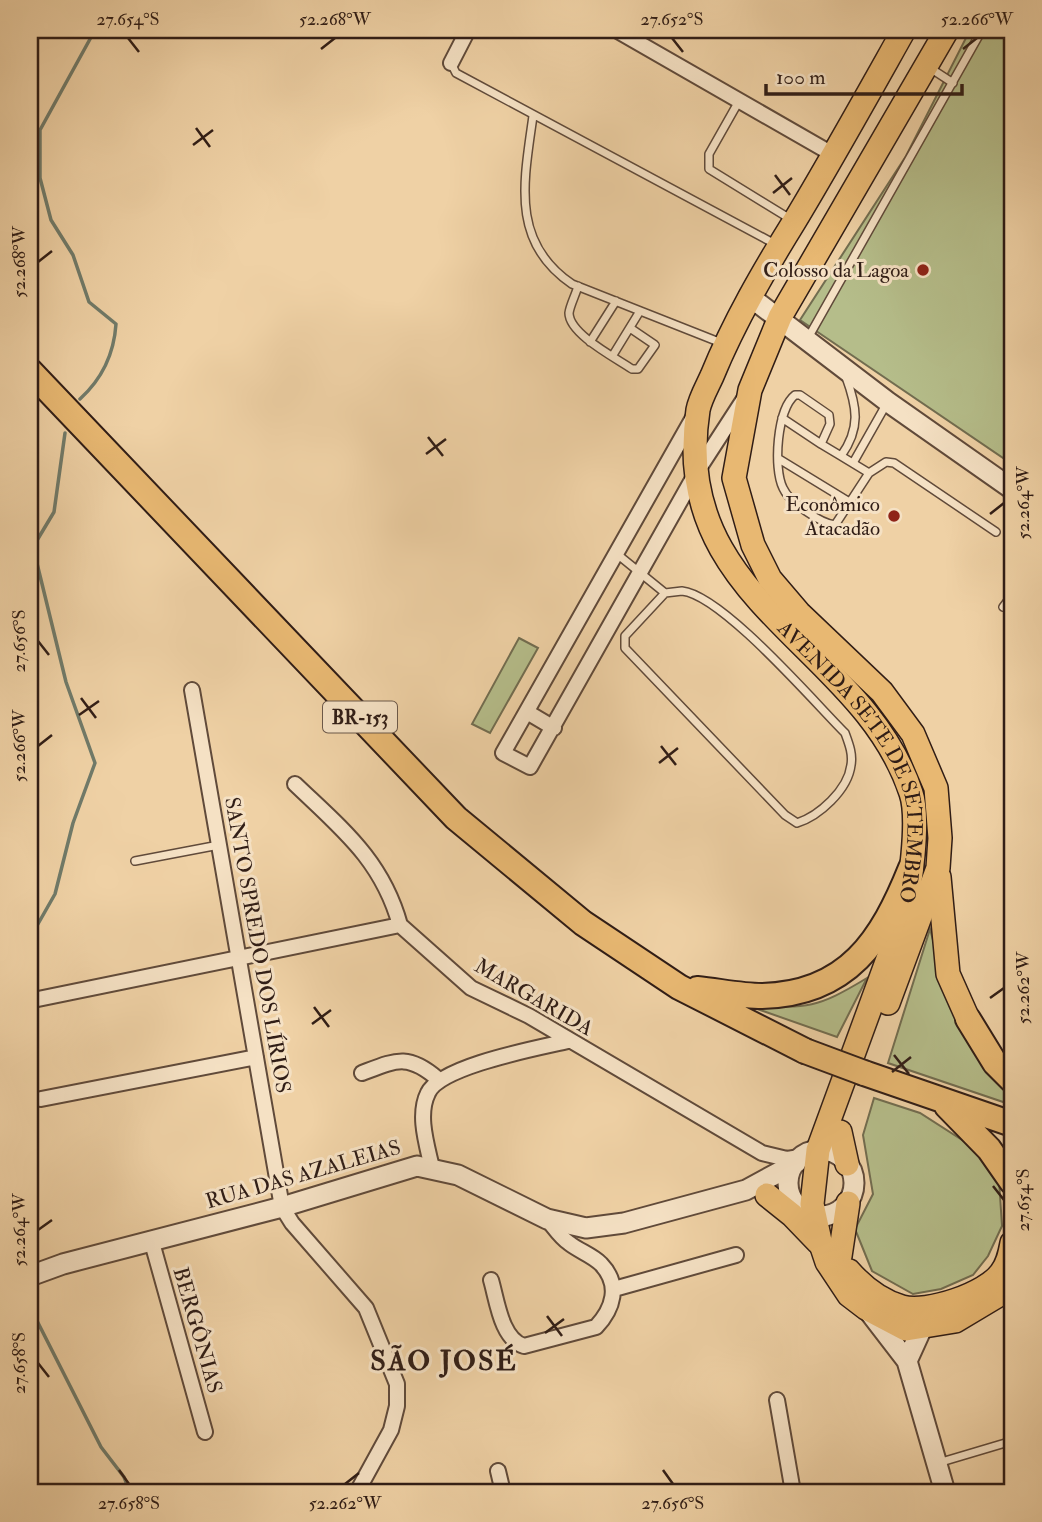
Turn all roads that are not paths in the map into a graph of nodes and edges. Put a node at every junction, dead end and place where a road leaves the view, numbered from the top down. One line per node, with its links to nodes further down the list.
1 (468, 30): 6 (street)
2 (616, 30): 9 (street)
3 (904, 30): 11 (main road, AVENIDA SETE DE SETEMBRO)
4 (947, 30): 7 (main road, AVENIDA SETE DE SETEMBRO)
5 (982, 30): 8 (lane)
6 (451, 63): 10 (lane)
7 (926, 66): 8 (lane); 12 (main road, AVENIDA SETE DE SETEMBRO)
8 (953, 83): 21 (lane)
9 (739, 101): 11 (street); 13 (lane)
10 (533, 116): 14 (lane); 15 (lane)
11 (834, 155): 12 (main road); 13 (main road, AVENIDA SETE DE SETEMBRO)
12 (864, 173): 19 (main road, AVENIDA SETE DE SETEMBRO)
13 (794, 221): 14 (main road, AVENIDA SETE DE SETEMBRO)
14 (779, 246): 16 (main road, AVENIDA SETE DE SETEMBRO)
15 (578, 286): 17 (lane); 22 (lane)
16 (749, 296): 19 (street); 23 (main road, AVENIDA SETE DE SETEMBRO)
17 (616, 301): 18 (lane); 22 (lane)
18 (640, 311): 20 (lane); 23 (lane)
19 (780, 317): 21 (street); 27 (main road, AVENIDA SETE DE SETEMBRO)
20 (630, 328): 24 (lane); 24 (lane)
21 (808, 338): 25 (street)
22 (590, 342): 24 (lane)
23 (725, 345): 29 (main road, AVENIDA SETE DE SETEMBRO)
24 (612, 355)
25 (842, 367): 28 (street); 32 (lane)
26 (30, 371): 55 (highway, BR-153)
27 (750, 390): 35 (street, AVENIDA SETE DE SETEMBRO); 52 (main road, AVENIDA SETE DE SETEMBRO)
28 (888, 402): 34 (lane); 37 (street)
29 (698, 409): 35 (main road, AVENIDA SETE DE SETEMBRO); 40 (street, AVENIDA SETE DE SETEMBRO)
30 (782, 418): 31 (lane); 31 (lane); 33 (lane)
31 (821, 443): 32 (lane)
32 (841, 456): 34 (lane)
33 (779, 459): 38 (lane); 38 (lane)
34 (853, 463): 36 (lane)
35 (696, 473): 41 (street, AVENIDA SETE DE SETEMBRO); 51 (main road, AVENIDA SETE DE SETEMBRO)
36 (869, 473): 38 (lane); 39 (lane)
37 (1012, 489)
38 (851, 503)
39 (996, 532)
40 (617, 554): 41 (lane); 46 (street, AVENIDA SETE DE SETEMBRO)
41 (641, 571): 42 (lane); 47 (street, AVENIDA SETE DE SETEMBRO)
42 (665, 593): 42 (lane)
43 (1012, 594): 44 (lane)
44 (1003, 607)
45 (192, 690): 49 (street, SANTO SPREDO DOS LÍRIOS)
46 (527, 712): 47 (street); 47 (street, AVENIDA SETE DE SETEMBRO)
47 (554, 728)
48 (295, 784): 53 (street)
49 (219, 845): 50 (lane); 54 (street, SANTO SPREDO DOS LÍRIOS)
50 (135, 861)
51 (911, 868): 55 (highway); 66 (main road, AVENIDA SETE DE SETEMBRO)
52 (939, 868): 57 (main road, AVENIDA SETE DE SETEMBRO); 66 (main road, AVENIDA SETE DE SETEMBRO)
53 (400, 925): 54 (street); 58 (street, MARGARIDA)
54 (239, 959): 56 (street); 59 (street, SANTO SPREDO DOS LÍRIOS)
55 (679, 987): 64 (highway, BR-153, bridge)
56 (38, 999)
57 (968, 1019): 62 (highway)
58 (568, 1041): 61 (street); 66 (street, MARGARIDA)
59 (256, 1057): 63 (street); 72 (street, SANTO SPREDO DOS LÍRIOS)
60 (362, 1073): 61 (street)
61 (438, 1079): 67 (street)
62 (1012, 1080)
63 (41, 1099)
64 (944, 1103): 65 (highway, BR-153); 68 (highway)
65 (1012, 1124)
66 (824, 1147): 69 (street, RUA DAS AZALEIAS); 70 (street); 71 (street); 73 (main road, AVENIDA SETE DE SETEMBRO)
67 (432, 1168): 72 (street, RUA DAS AZALEIAS); 74 (street, RUA DAS AZALEIAS)
68 (1012, 1182)
69 (757, 1192): 70 (street, RUA DAS AZALEIAS); 74 (street, RUA DAS AZALEIAS); 77 (main road)
70 (793, 1201): 73 (street)
71 (848, 1203): 73 (street); 77 (main road)
72 (282, 1206): 75 (street, RUA DAS AZALEIAS); 91 (street)
73 (820, 1216): 77 (main road, AVENIDA SETE DE SETEMBRO)
74 (548, 1219): 82 (street)
75 (151, 1239): 79 (street, RUA DAS AZALEIAS); 87 (street, BERGÔNIAS)
76 (1012, 1242): 77 (main road, AVENIDA SETE DE SETEMBRO)
77 (831, 1251): 83 (main road, AVENIDA SETE DE SETEMBRO)
78 (736, 1255): 82 (street)
79 (30, 1276)
80 (491, 1280): 82 (street)
81 (1012, 1287): 84 (main road, AVENIDA SETE DE SETEMBRO)
82 (614, 1289)
83 (866, 1308): 84 (main road, AVENIDA SETE DE SETEMBRO); 85 (street)
84 (922, 1328): 85 (street)
85 (907, 1362): 89 (street)
86 (777, 1400): 93 (street)
87 (205, 1432)
88 (1012, 1441): 89 (lane)
89 (937, 1463): 94 (street)
90 (499, 1471): 92 (street)
91 (357, 1492)
92 (503, 1492)
93 (793, 1492)
94 (945, 1492)

